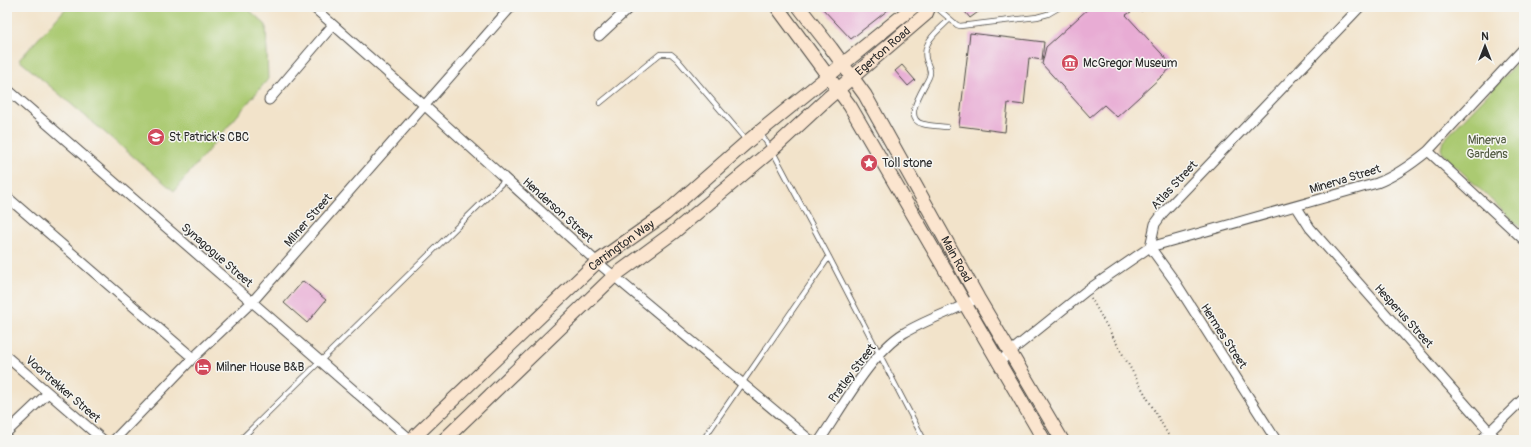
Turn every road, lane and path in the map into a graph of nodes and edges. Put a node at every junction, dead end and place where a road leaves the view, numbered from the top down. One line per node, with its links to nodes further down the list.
1 (313, 7): 12 (street, Henderson Street)
2 (511, 7): 22 (street, Milner Street)
3 (630, 7): 13 (street)
4 (777, 7): 16 (street, Main Road)
5 (798, 7): 15 (street, Main Road)
6 (913, 7): 15 (street, Egerton Road)
7 (930, 7): 17 (street, Egerton Road)
8 (936, 7): 11 (lane)
9 (1060, 7): 11 (lane)
10 (1360, 7): 32 (street, Atlas Street)
11 (950, 20): 23 (lane)
12 (333, 25): 20 (street); 22 (street, Henderson Street)
13 (599, 36)
14 (1524, 48): 27 (street, Minerva Street)
15 (843, 65): 16 (street, Carrington Way); 17 (street, Main Road)
16 (829, 76): 19 (street, Main Road); 24 (street, Carrington Way)
17 (853, 78): 19 (street, Carrington Way); 37 (street, Main Road)
18 (7, 89): 38 (street, Synagogue Street)
19 (839, 90): 26 (street, Carrington Way); 39 (street, Main Road)
20 (269, 100)
21 (600, 103): 25 (lane)
22 (425, 106): 28 (street, Henderson Street); 38 (street, Milner Street)
23 (947, 127)
24 (759, 133): 25 (street, Carrington Way); 26 (lane)
25 (747, 142): 34 (street, Carrington Way)
26 (772, 150): 33 (lane); 35 (street, Carrington Way)
27 (1428, 151): 30 (street, Minerva Street); 31 (street)
28 (506, 179): 34 (street, Henderson Street); 44 (lane)
29 (7, 197): 43 (street)
30 (1296, 206): 32 (street, Minerva Street); 49 (street, Hesperus Street)
31 (1524, 240)
32 (1150, 247): 36 (street); 63 (street, Hermes Street)
33 (829, 257): 41 (lane); 46 (lane)
34 (597, 262): 35 (street, Henderson Street); 54 (street, Carrington Way)
35 (614, 276): 46 (street, Henderson Street); 55 (street, Carrington Way)
36 (1086, 291): 40 (street); 62 (path)
37 (978, 298): 39 (street, Pratley Street); 40 (street, Main Road)
38 (253, 301): 43 (street, Milner Street); 44 (street, Synagogue Street)
39 (966, 304): 41 (street, Pratley Street); 45 (street, Main Road)
40 (1010, 352): 45 (street); 61 (street, Main Road)
41 (880, 353): 58 (street, Pratley Street); 59 (lane)
42 (7, 357): 47 (street, Voortrekker Street)
43 (193, 358): 52 (street, Milner Street)
44 (320, 361): 53 (lane); 54 (street, Synagogue Street)
45 (998, 364): 60 (street, Main Road)
46 (742, 384): 56 (lane); 57 (street, Henderson Street)
47 (48, 393): 50 (street); 51 (street, Voortrekker Street)
48 (1524, 398): 49 (street)
49 (1490, 431): 64 (street); 65 (street, Hesperus Street)
50 (7, 432)
51 (103, 440)
52 (114, 440)
53 (240, 440)
54 (411, 440)
55 (444, 440)
56 (703, 440)
57 (810, 440)
58 (820, 440)
59 (924, 440)
60 (1044, 440)
61 (1062, 440)
62 (1171, 440)
63 (1276, 440)
64 (1481, 440)
65 (1497, 440)

